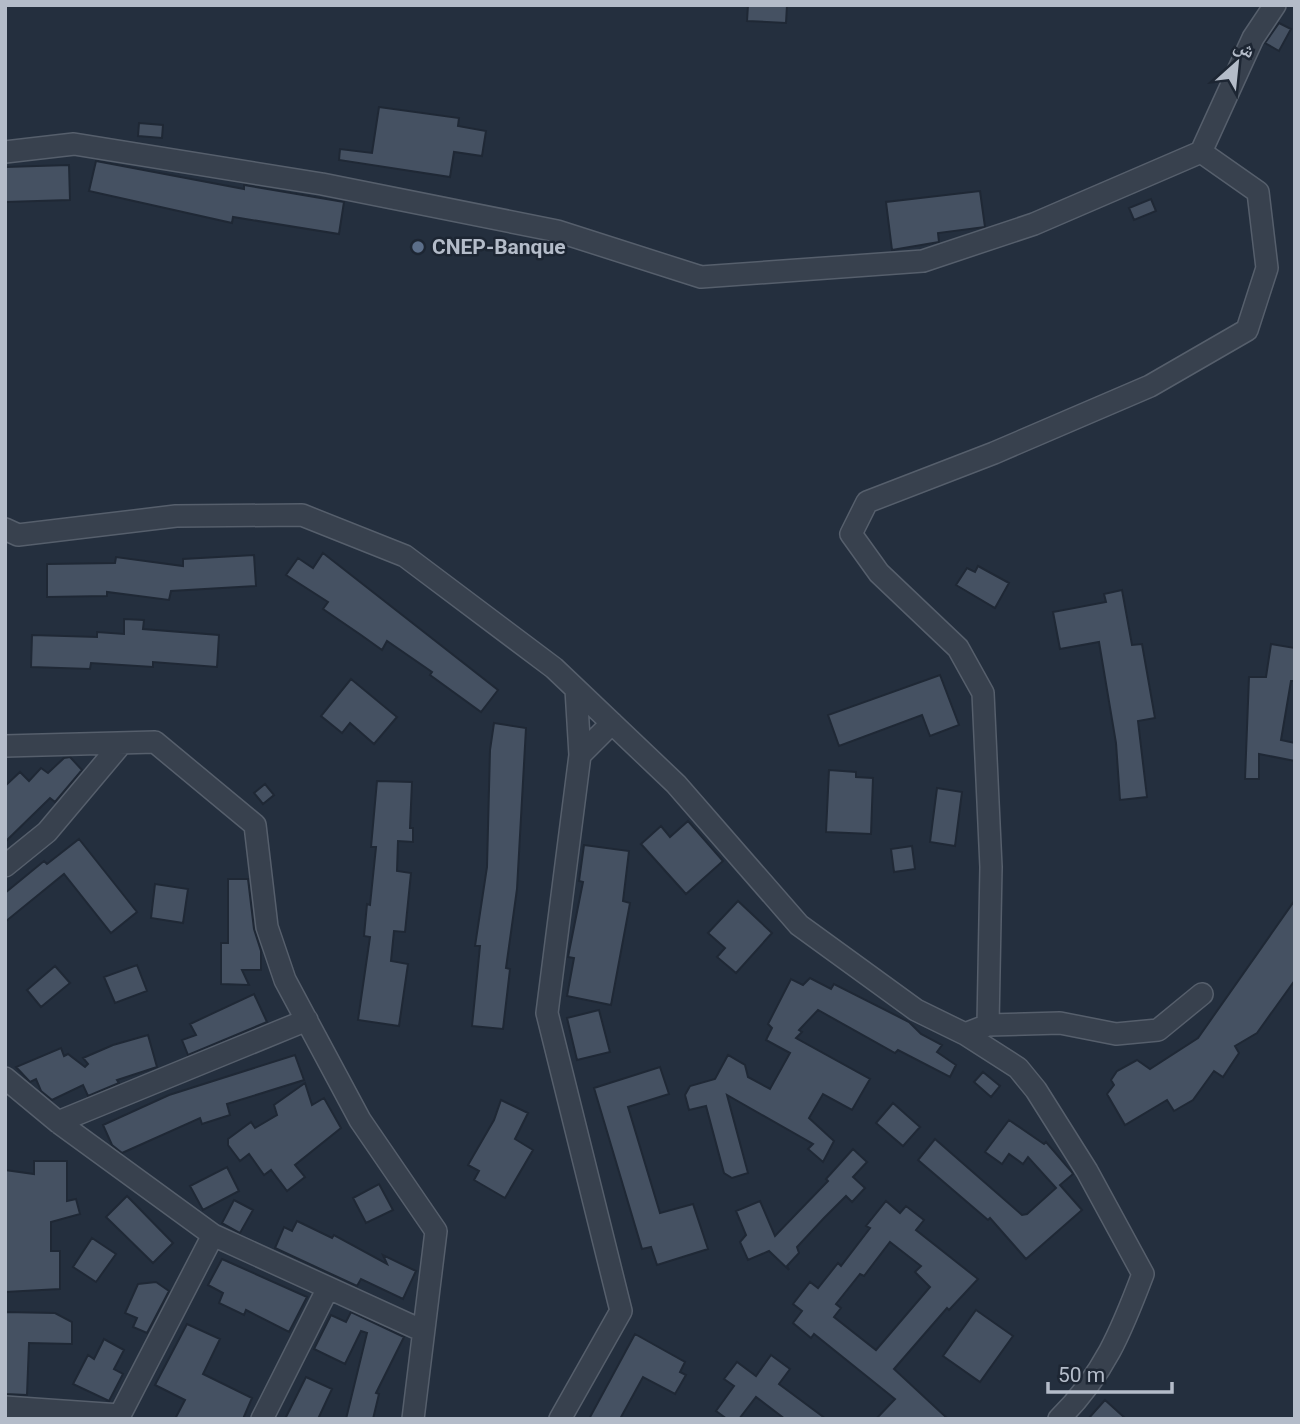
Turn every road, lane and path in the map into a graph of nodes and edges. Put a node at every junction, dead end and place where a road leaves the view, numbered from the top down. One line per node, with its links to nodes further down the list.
1 (1275, 5): 3 (street)
2 (5, 152): 3 (street)
3 (1201, 152): 13 (street)
4 (5, 529): 5 (street)
5 (576, 689): 6 (street); 9 (street)
6 (612, 723): 9 (street); 14 (street)
7 (121, 744): 8 (street); 10 (street); 12 (street)
8 (5, 746)
9 (580, 755): 24 (street)
10 (5, 866)
11 (1202, 993): 13 (street)
12 (307, 1020): 16 (street); 19 (street)
13 (988, 1025): 14 (street)
14 (965, 1034): 25 (street)
15 (5, 1078): 16 (street)
16 (58, 1122): 17 (street)
17 (213, 1235): 18 (street); 21 (street)
18 (328, 1288): 19 (street); 22 (street)
19 (423, 1331): 23 (street)
20 (5, 1407): 21 (street)
21 (119, 1417)
22 (262, 1419)
23 (414, 1419)
24 (560, 1419)
25 (1059, 1419)

